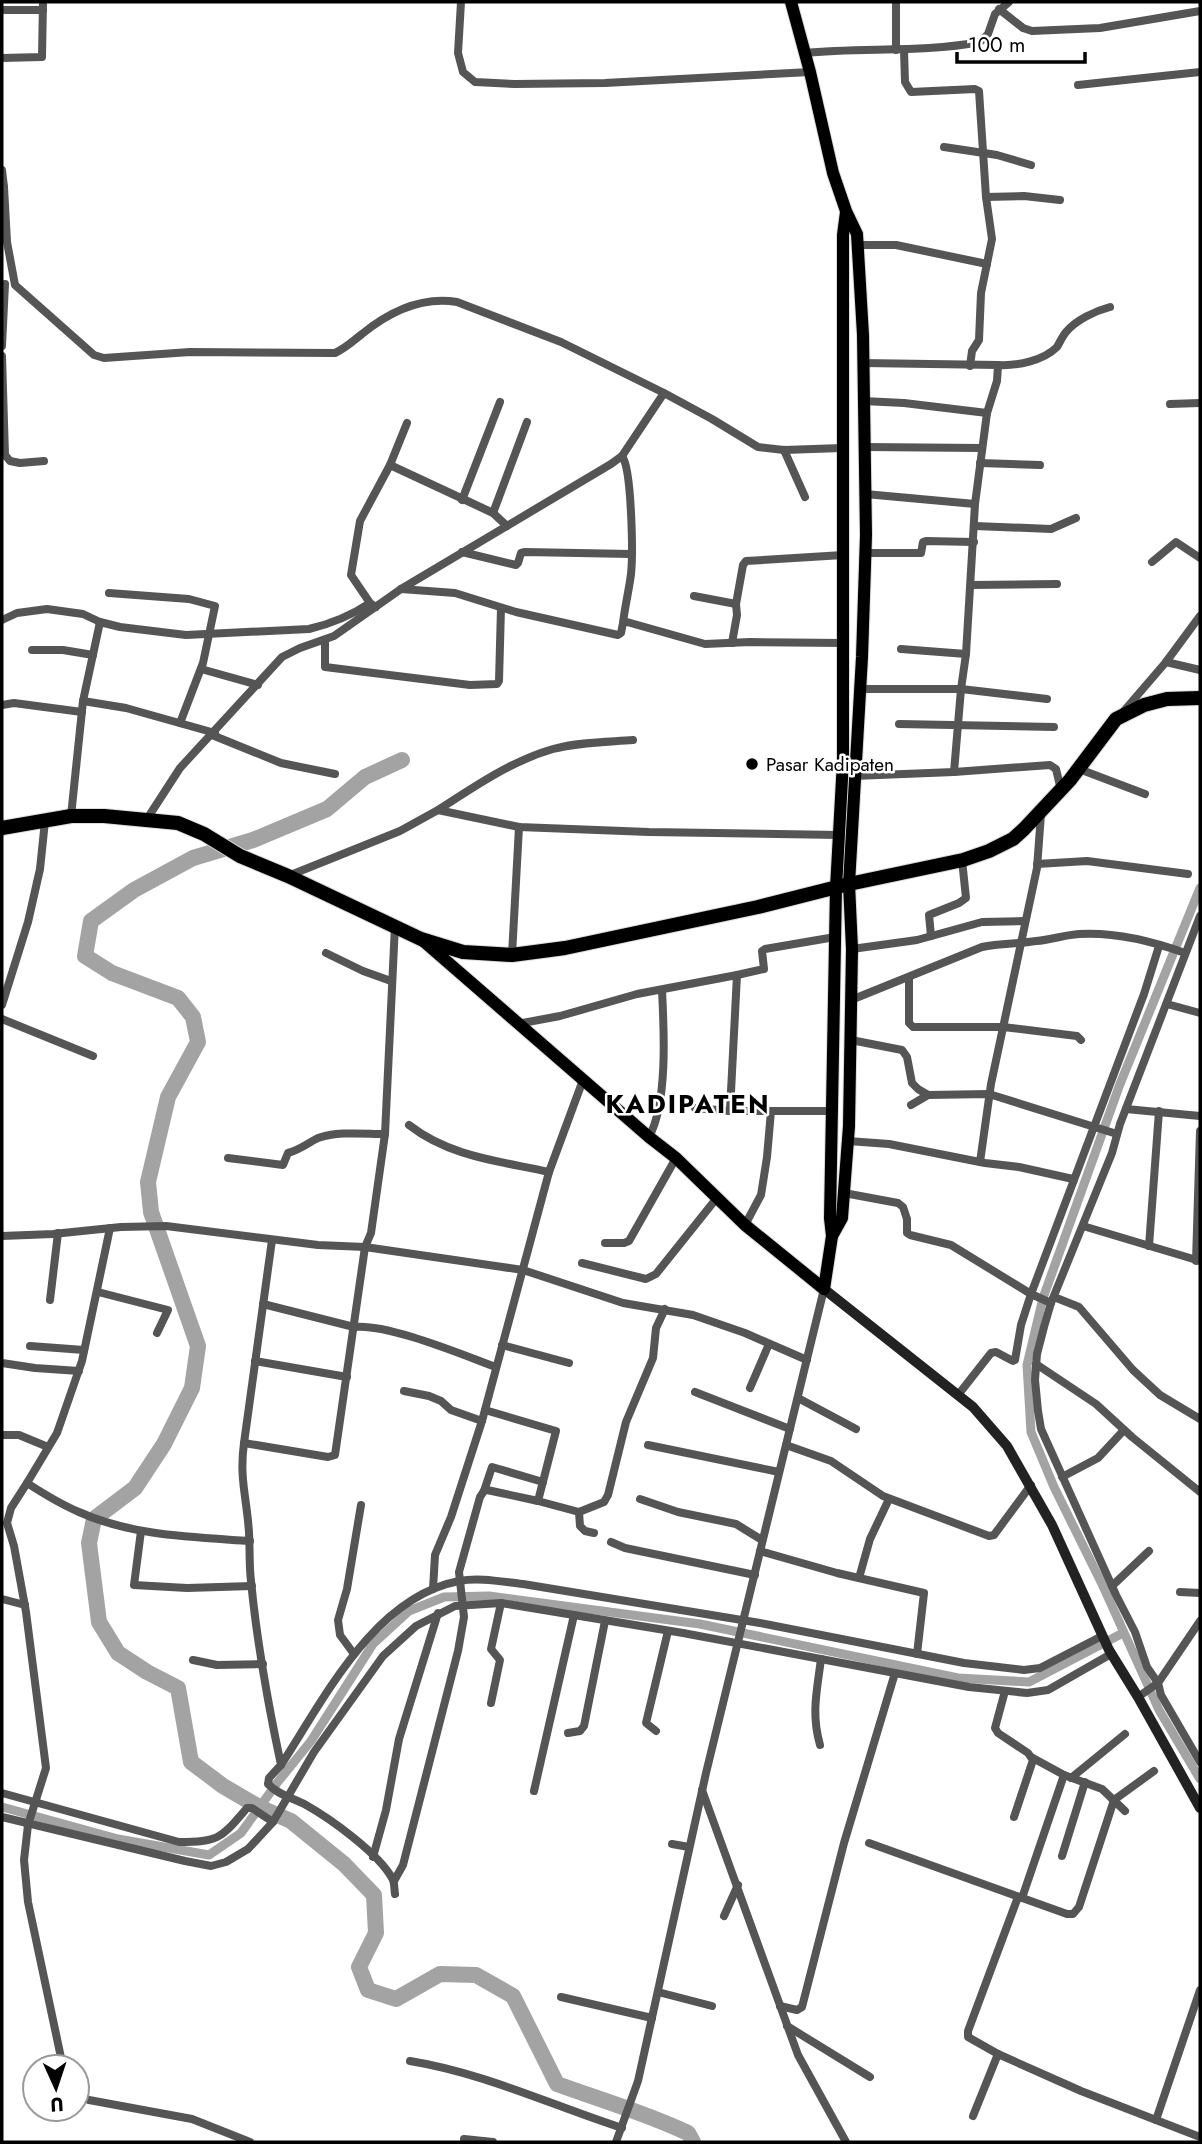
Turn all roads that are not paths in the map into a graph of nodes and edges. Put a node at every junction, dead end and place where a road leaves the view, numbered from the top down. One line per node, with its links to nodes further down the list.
1 (461, 2): 12 (street)
2 (791, 2): 10 (main road)
3 (896, 2): 9 (street)
4 (1009, 2): 6 (street)
5 (43, 6): 7 (street); 11 (street)
6 (999, 9): 8 (street); 9 (street)
7 (2, 10)
8 (1200, 11)
9 (900, 50): 10 (street); 16 (street)
10 (804, 53): 12 (main road)
11 (2, 58)
12 (810, 72): 22 (main road)
13 (1200, 72): 14 (street)
14 (1078, 85)
15 (944, 147): 16 (street)
16 (984, 153): 17 (street); 20 (street)
17 (1031, 165)
18 (2, 170): 19 (street)
19 (3, 187): 25 (street)
20 (986, 197): 21 (street); 24 (street)
21 (1060, 200)
22 (846, 211): 23 (main road); 28 (main road)
23 (858, 245): 24 (street); 29 (main road)
24 (987, 264): 34 (street)
25 (7, 283): 27 (street); 35 (street)
26 (1110, 307): 33 (street)
27 (2, 334): 30 (street)
28 (844, 335): 29 (main road); 44 (main road)
29 (863, 335): 32 (main road)
30 (2, 346)
31 (2, 356): 48 (street)
32 (863, 363): 34 (street); 36 (main road)
33 (998, 365): 34 (street); 40 (street)
34 (970, 366)
35 (662, 397): 46 (street); 47 (street)
36 (863, 401): 40 (street); 43 (main road)
37 (500, 402): 56 (street)
38 (1200, 403): 39 (street)
39 (1170, 404)
40 (987, 413): 45 (street)
41 (527, 422): 58 (street)
42 (407, 423): 52 (street)
43 (864, 447): 45 (street); 50 (main road)
44 (842, 448): 46 (street); 49 (main road)
45 (981, 448): 51 (street)
46 (784, 450): 55 (street)
47 (622, 456): 60 (street); 67 (street)
48 (44, 461)
49 (843, 462): 50 (main road); 62 (main road)
50 (864, 462): 54 (main road)
51 (980, 463): 53 (street); 57 (street)
52 (390, 465): 56 (street); 77 (street)
53 (1040, 465)
54 (865, 494): 57 (street); 63 (main road)
55 (805, 497)
56 (462, 500): 58 (street)
57 (975, 504): 61 (street)
58 (493, 513): 60 (street)
59 (1076, 518): 61 (street)
60 (507, 526): 65 (street)
61 (975, 526): 64 (street)
62 (843, 535): 63 (main road); 68 (main road)
63 (866, 535): 66 (main road)
64 (974, 542): 66 (street); 72 (street)
65 (462, 552): 67 (street); 73 (street)
66 (865, 553): 97 (main road)
67 (632, 554): 83 (street)
68 (843, 555): 76 (street); 87 (main road)
69 (1200, 558): 70 (street)
70 (1152, 562)
71 (1057, 584): 72 (street)
72 (971, 585): 91 (street)
73 (401, 589): 77 (street); 78 (street)
74 (109, 593): 85 (street)
75 (694, 596): 76 (street)
76 (736, 604): 88 (street)
77 (373, 605): 81 (street); 84 (street)
78 (501, 608): 83 (street); 86 (street)
79 (1200, 616): 93 (street)
80 (2, 620): 82 (street)
81 (337, 620): 84 (street); 85 (street)
82 (100, 622): 85 (street); 92 (street)
83 (623, 623): 88 (street)
84 (350, 626): 86 (street)
85 (208, 635): 94 (street)
86 (325, 641): 96 (street)
87 (843, 642): 88 (street); 124 (main road)
88 (732, 643)
89 (901, 649): 91 (street)
90 (32, 650): 92 (street)
91 (966, 654): 98 (street)
92 (93, 655): 101 (street)
93 (1166, 662): 95 (street); 104 (street)
94 (201, 669): 96 (street); 105 (street)
95 (1200, 670)
96 (258, 685): 109 (street)
97 (859, 689): 98 (street); 114 (main road)
98 (961, 689): 100 (street); 107 (street)
99 (1200, 698): 104 (highway)
100 (1047, 699)
101 (83, 701): 103 (street); 105 (street)
102 (2, 705): 103 (street)
103 (82, 712): 119 (street)
104 (1116, 719): 111 (highway)
105 (180, 723): 109 (street)
106 (899, 724): 107 (street)
107 (958, 727): 108 (street); 112 (street)
108 (1054, 727)
109 (214, 734): 113 (street); 121 (street)
110 (634, 740): 117 (street)
111 (1079, 769): 115 (highway); 116 (street)
112 (954, 772): 114 (street); 115 (street)
113 (335, 774)
114 (854, 776): 129 (main road)
115 (1061, 790): 118 (highway)
116 (1145, 794)
117 (438, 810): 122 (street); 128 (street)
118 (1041, 811): 125 (highway); 126 (street)
119 (71, 816): 120 (highway); 121 (highway)
120 (45, 821): 123 (highway); 149 (street)
121 (145, 822): 128 (highway)
122 (519, 827): 124 (street); 143 (street)
123 (2, 828)
124 (839, 835): 129 (main road)
125 (962, 860): 129 (highway); 133 (street)
126 (1037, 864): 127 (street); 131 (street)
127 (1188, 874)
128 (288, 876): 132 (highway)
129 (843, 886): 134 (main road); 140 (main road); 143 (highway)
130 (1200, 916): 136 (street)
131 (1026, 921): 133 (street); 138 (street)
132 (395, 925): 135 (highway); 146 (street)
133 (931, 936): 140 (street)
134 (835, 937): 144 (street); 166 (main road)
135 (421, 939): 143 (highway); 153 (main road)
136 (1191, 940): 137 (street); 141 (street)
137 (1200, 940)
138 (1020, 942): 139 (street); 145 (street); 154 (street)
139 (1160, 946): 141 (street); 170 (street)
140 (852, 950): 148 (main road)
141 (1183, 952): 150 (street)
142 (326, 953): 146 (street)
143 (512, 955)
144 (737, 975): 147 (street); 164 (street)
145 (909, 978): 148 (street); 154 (street)
146 (391, 981): 172 (street)
147 (662, 990): 153 (street); 174 (street)
148 (852, 1000): 155 (main road)
149 (2, 1004)
150 (1167, 1004): 151 (street); 163 (street)
151 (1200, 1013)
152 (2, 1019): 157 (street)
153 (517, 1024): 158 (main road)
154 (1003, 1027): 156 (street); 159 (street)
155 (851, 1040): 160 (street); 175 (main road)
156 (1081, 1040)
157 (93, 1056)
158 (583, 1080): 174 (main road); 179 (street)
159 (989, 1094): 160 (street); 170 (street); 178 (street)
160 (928, 1095): 161 (street)
161 (911, 1105)
162 (695, 1108): 164 (street)
163 (1126, 1109): 167 (street); 173 (street)
164 (730, 1111): 165 (street)
165 (771, 1111): 166 (street); 183 (street)
166 (834, 1111): 188 (main road)
167 (1159, 1111): 168 (street); 191 (street)
168 (1200, 1116)
169 (409, 1125): 179 (street)
170 (1094, 1126): 173 (street); 180 (street)
171 (1200, 1131): 193 (street)
172 (385, 1134): 176 (street); 192 (street)
173 (1116, 1134): 184 (street)
174 (649, 1138): 177 (main road)
175 (848, 1141): 178 (street); 181 (main road)
176 (228, 1158)
177 (676, 1158): 182 (main road); 190 (street)
178 (979, 1162): 180 (street)
179 (549, 1172): 195 (street)
180 (1073, 1179): 198 (street)
181 (844, 1193): 188 (main road); 198 (street)
182 (716, 1199): 183 (main road); 194 (street)
183 (745, 1225): 196 (main road)
184 (1083, 1226): 191 (street); 200 (street)
185 (110, 1228): 186 (street); 189 (street); 197 (street)
186 (58, 1233): 187 (street); 199 (street)
187 (2, 1236)
188 (832, 1236): 196 (main road)
189 (272, 1240): 192 (street); 201 (street)
190 (605, 1243)
191 (1149, 1246): 193 (street)
192 (365, 1247): 195 (street); 203 (street)
193 (1198, 1261)
194 (582, 1263)
195 (523, 1270): 202 (street); 206 (street)
196 (824, 1289): 209 (street); 220 (main road)
197 (98, 1292): 204 (street); 208 (street)
198 (1033, 1295): 200 (street); 220 (street)
199 (50, 1300)
200 (1050, 1300): 213 (street); 223 (street)
201 (263, 1304): 203 (street); 210 (street)
202 (665, 1309): 205 (street); 244 (street)
203 (354, 1327): 214 (street); 216 (street)
204 (157, 1333)
205 (769, 1344): 209 (street); 217 (street)
206 (502, 1345): 212 (street); 214 (street)
207 (30, 1346): 208 (street)
208 (84, 1350): 215 (street)
209 (807, 1360): 221 (street)
210 (255, 1361): 216 (street); 229 (street)
211 (2, 1363): 215 (street)
212 (569, 1363)
213 (1036, 1364): 227 (street); 234 (street)
214 (496, 1367): 222 (street)
215 (79, 1371): 232 (street)
216 (347, 1377): 229 (street)
217 (750, 1388)
218 (404, 1391): 224 (street)
219 (695, 1392): 225 (street)
220 (958, 1395): 237 (main road)
221 (798, 1398): 225 (street); 226 (street)
222 (485, 1410): 224 (street); 235 (street)
223 (1200, 1419)
224 (482, 1422): 257 (street)
225 (790, 1429): 231 (street)
226 (856, 1429)
227 (1125, 1430): 234 (street); 239 (street)
228 (2, 1435): 232 (street)
229 (244, 1443): 248 (street)
230 (648, 1445): 233 (street)
231 (786, 1445): 233 (street); 241 (street)
232 (48, 1447): 236 (street)
233 (779, 1472): 247 (street)
234 (1062, 1477): 256 (street)
235 (543, 1482): 238 (street); 242 (street)
236 (27, 1483): 245 (street); 263 (street)
237 (1031, 1485): 241 (street); 270 (main road)
238 (484, 1491): 242 (street); 254 (street)
239 (1200, 1492)
240 (640, 1499): 247 (street)
241 (889, 1499): 253 (street)
242 (538, 1501): 244 (street)
243 (361, 1505): 273 (street)
244 (579, 1512): 246 (street)
245 (141, 1531): 248 (street); 255 (street)
246 (594, 1533)
247 (762, 1540): 250 (street)
248 (250, 1541): 255 (street)
249 (611, 1542): 252 (street)
250 (760, 1550): 252 (street); 253 (street)
251 (1149, 1551): 256 (street)
252 (755, 1575): 267 (street)
253 (859, 1578): 274 (street)
254 (461, 1582): 257 (street); 261 (street); 267 (street)
255 (252, 1586): 277 (street)
256 (1112, 1586): 279 (street)
257 (433, 1589): 273 (street)
258 (1180, 1592): 259 (street)
259 (1200, 1593)
260 (2, 1599): 263 (street)
261 (463, 1603): 262 (street); 264 (street); 310 (street)
262 (501, 1603): 265 (street); 282 (street)
263 (25, 1605): 298 (street)
264 (438, 1613): 296 (street); 309 (street)
265 (574, 1615): 266 (street); 294 (street)
266 (605, 1621): 269 (street); 284 (street)
267 (743, 1622): 271 (street); 274 (street)
268 (1199, 1624): 279 (street)
269 (668, 1631): 271 (street); 283 (street)
270 (1103, 1637): 272 (main road); 274 (street)
271 (737, 1641): 275 (street); 293 (street)
272 (1110, 1652): 280 (street); 281 (main road)
273 (354, 1654): 289 (street)
274 (917, 1654)
275 (821, 1659): 278 (street); 286 (street)
276 (193, 1660): 277 (street)
277 (263, 1664): 289 (street)
278 (895, 1673): 280 (street); 319 (street)
279 (1156, 1685): 281 (street); 288 (street)
280 (1005, 1691): 287 (street)
281 (1141, 1694): 299 (main road)
282 (491, 1703)
283 (656, 1731)
284 (568, 1733)
285 (1125, 1734): 291 (street)
286 (820, 1745)
287 (1031, 1757): 291 (street); 301 (street)
288 (1200, 1762)
289 (281, 1765): 296 (street)
290 (1154, 1771): 297 (street)
291 (1067, 1777): 292 (street); 313 (street)
292 (1085, 1782): 297 (street); 308 (street)
293 (702, 1790): 307 (street); 311 (street)
294 (534, 1791)
295 (2, 1793): 298 (street)
296 (285, 1799): 303 (street); 309 (street)
297 (1114, 1800): 300 (street); 313 (street)
298 (36, 1804): 303 (street); 304 (street)
299 (1200, 1808)
300 (1125, 1811)
301 (1014, 1816)
302 (2, 1817): 304 (street)
303 (274, 1820): 304 (street)
304 (29, 1823): 322 (street)
305 (869, 1843): 313 (street)
306 (672, 1844): 307 (street)
307 (689, 1847): 316 (street)
308 (1062, 1856)
309 (373, 1857): 310 (street)
310 (394, 1881): 312 (street)
311 (738, 1885): 314 (street); 319 (street)
312 (395, 1894)
313 (1020, 1898): 323 (street)
314 (724, 1916)
315 (1200, 1990): 328 (street)
316 (658, 1992): 318 (street); 320 (street)
317 (561, 1997): 320 (street)
318 (712, 2006)
319 (780, 2006): 321 (street)
320 (652, 2018): 329 (street)
321 (788, 2026): 325 (street); 335 (street)
322 (60, 2053)
323 (998, 2054): 327 (street); 328 (street)
324 (410, 2061): 329 (street)
325 (870, 2077)
326 (91, 2100): 332 (street)
327 (973, 2116)
328 (1156, 2120): 330 (street)
329 (622, 2128): 334 (street)
330 (1200, 2137)
331 (464, 2139): 333 (street)
332 (250, 2142)
333 (493, 2142)
334 (616, 2142)
335 (846, 2142)

